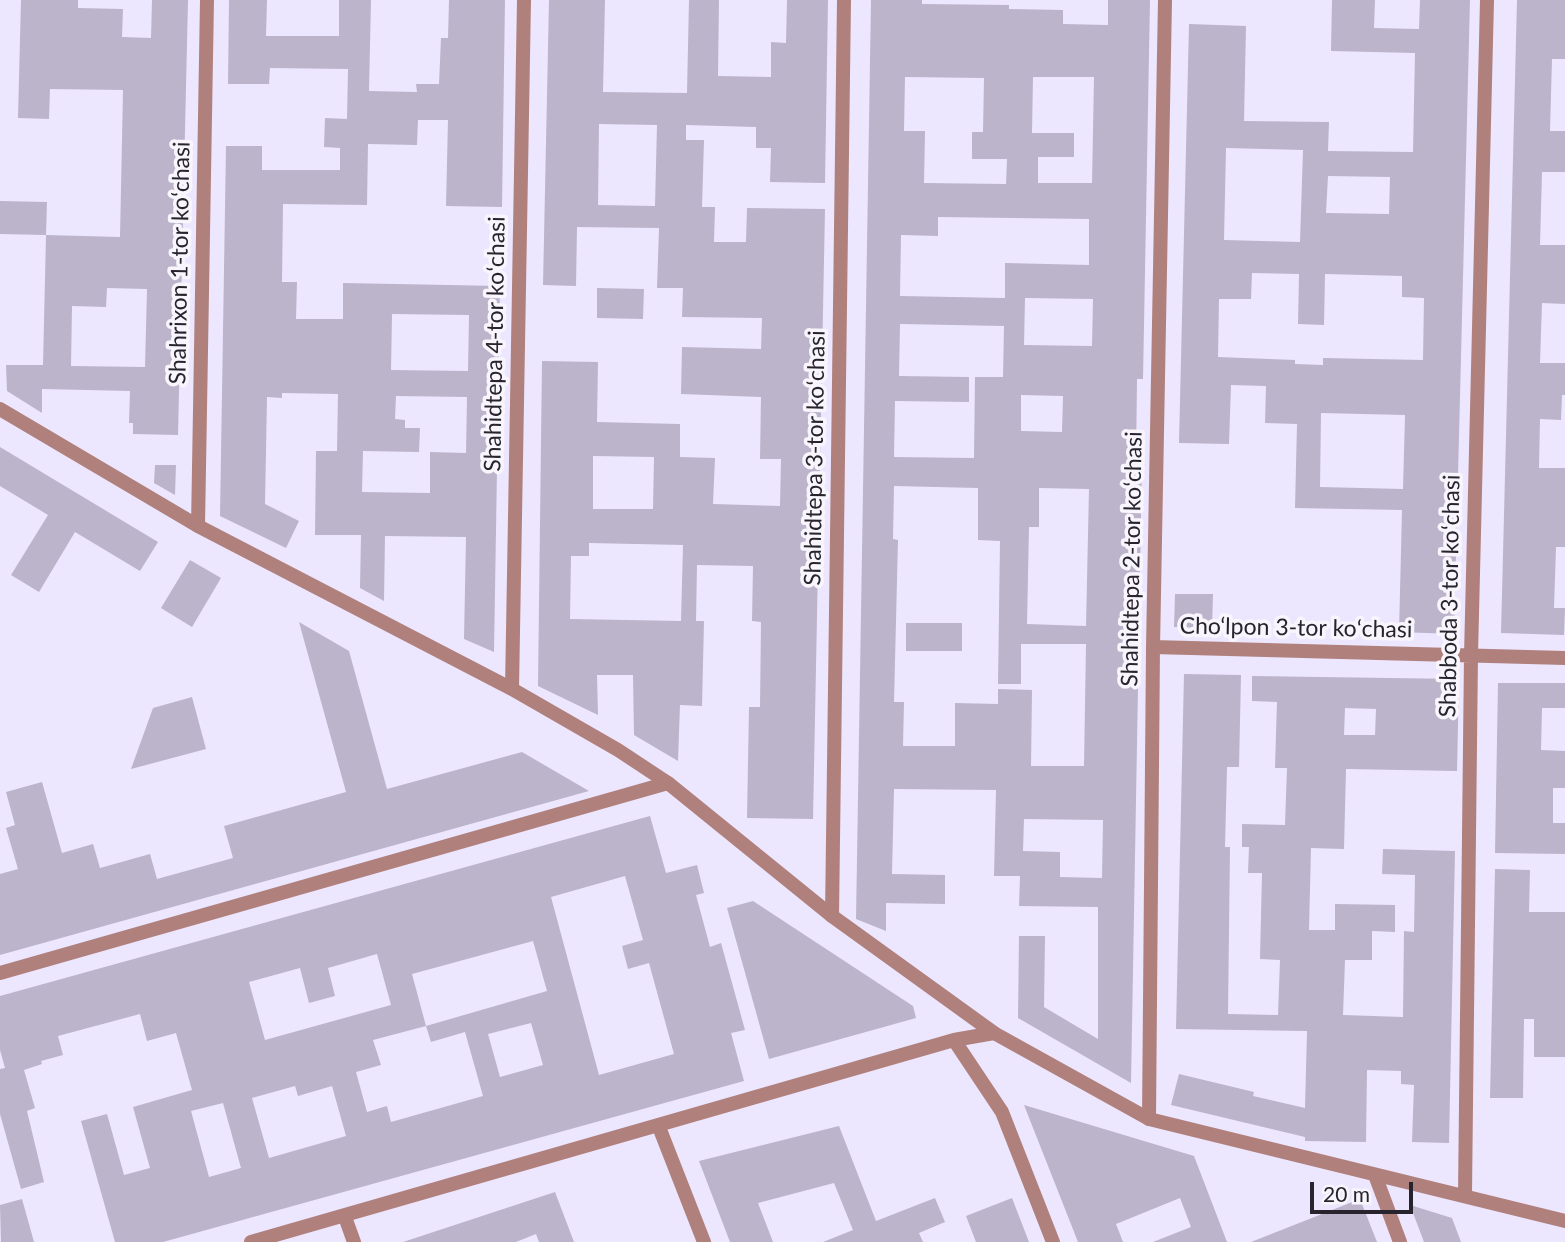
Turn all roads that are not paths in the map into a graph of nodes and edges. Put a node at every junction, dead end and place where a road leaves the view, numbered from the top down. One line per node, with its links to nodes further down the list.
1 (207, 0): 7 (street, Shahrixon 1-tor koʻchasi)
2 (524, 0): 11 (street, Shahidtepa 4-tor koʻchasi)
3 (844, 0): 13 (street, Shahidtepa 3-tor koʻchasi)
4 (1166, 0): 8 (street, Shahidtepa 2-tor koʻchasi)
5 (1487, 0): 9 (street, Shabboda 3-tor koʻchasi)
6 (0, 409): 7 (street)
7 (198, 526): 11 (street)
8 (1153, 647): 9 (street, Cho‘lpon 3-tor koʻchasi); 17 (street, Shahidtepa 2-tor koʻchasi)
9 (1471, 655): 10 (street, Cho‘lpon 3-tor koʻchasi); 20 (street, Shabboda 3-tor koʻchasi)
10 (1565, 658)
11 (512, 689): 12 (street)
12 (668, 783): 13 (street); 14 (street)
13 (832, 916): 15 (street)
14 (0, 973)
15 (994, 1033): 16 (street); 17 (street)
16 (954, 1040): 18 (street); 26 (street)
17 (1149, 1119): 19 (street)
18 (659, 1127): 21 (street); 25 (street)
19 (1376, 1175): 20 (street); 27 (street)
20 (1465, 1194): 22 (street)
21 (345, 1217): 23 (street); 24 (street)
22 (1565, 1221)
23 (251, 1242)
24 (354, 1242)
25 (705, 1242)
26 (1053, 1242)
27 (1400, 1242)

